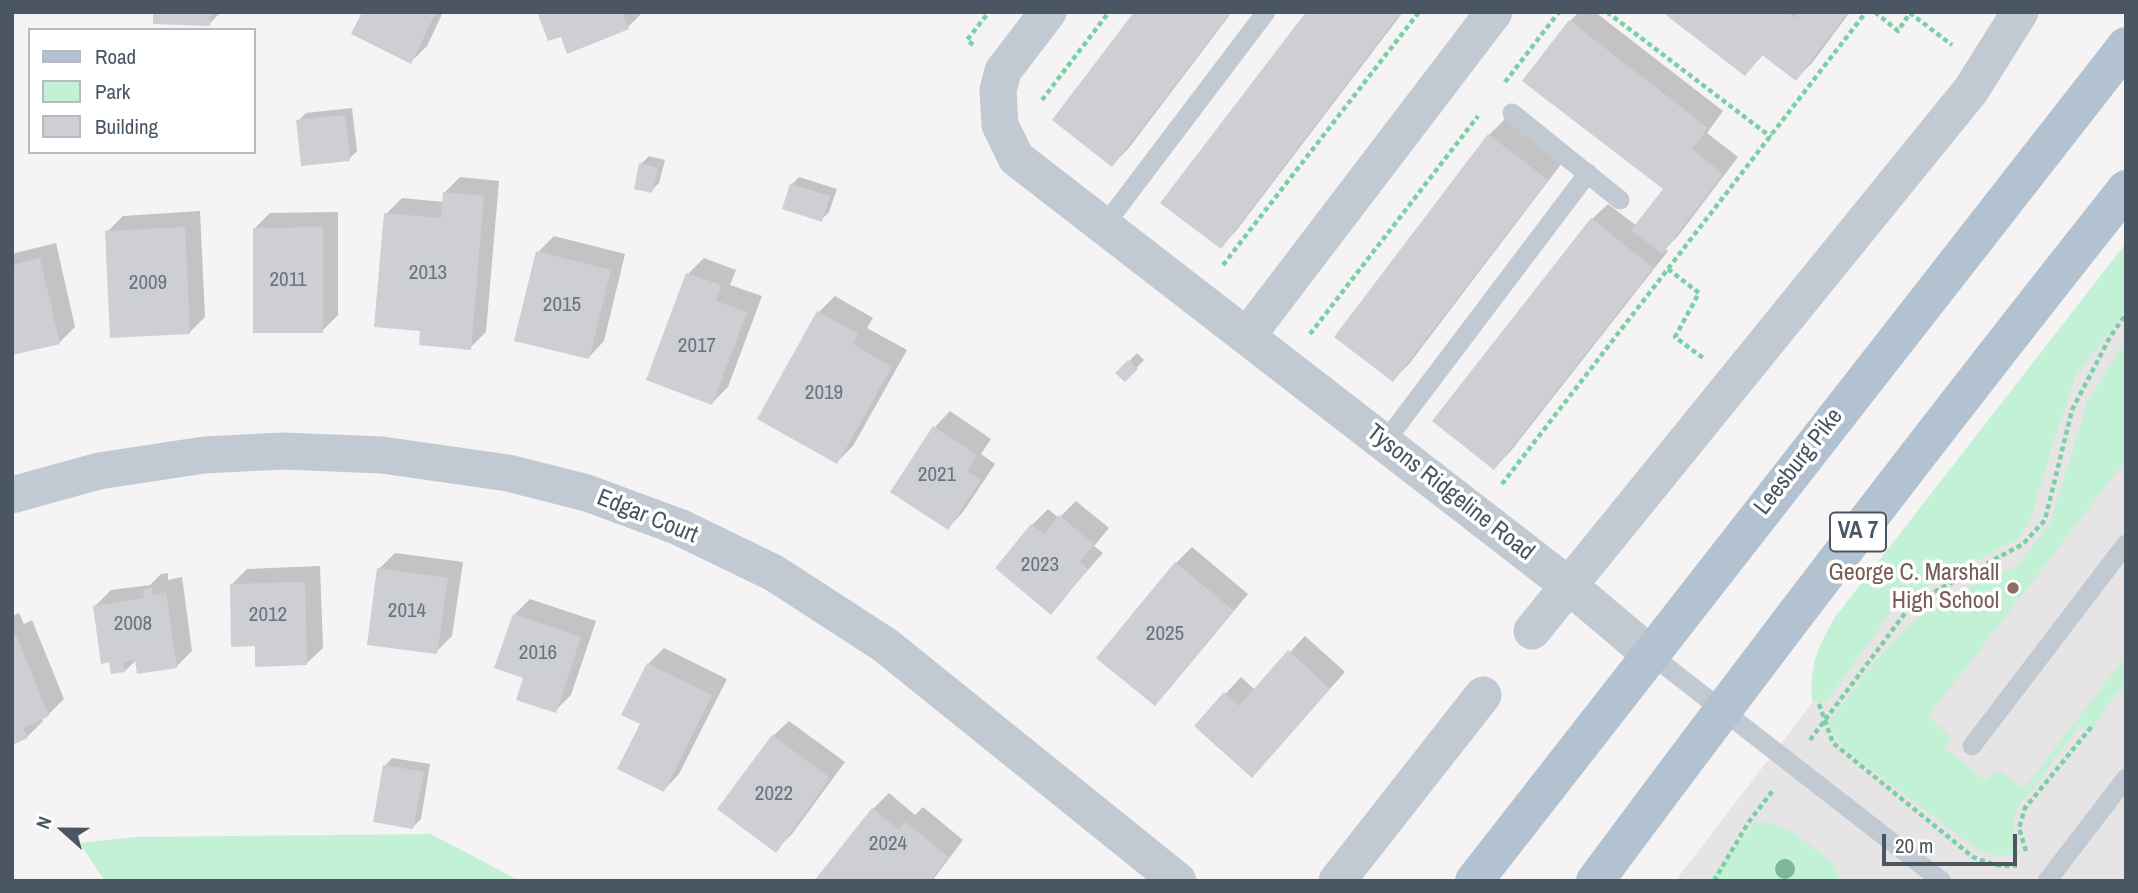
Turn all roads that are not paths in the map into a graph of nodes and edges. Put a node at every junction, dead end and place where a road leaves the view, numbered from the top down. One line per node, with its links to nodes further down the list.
1 (1048, 12): 10 (street, Tysons Ridgeline Road)
2 (1266, 12): 10 (lane)
3 (1493, 12): 11 (street)
4 (2020, 12): 15 (street)
5 (2126, 46): 17 (main road, Leesburg Pike)
6 (1512, 113): 7 (lane)
7 (1588, 173): 9 (lane); 12 (lane)
8 (2126, 189): 19 (main road, VA 7)
9 (1620, 200)
10 (1104, 226): 11 (street, Tysons Ridgeline Road)
11 (1247, 337): 12 (street, Tysons Ridgeline Road)
12 (1384, 443): 15 (street, Tysons Ridgeline Road)
13 (12, 495): 23 (street, Edgar Court)
14 (2126, 544): 20 (lane)
15 (1568, 585): 16 (street); 17 (street, Tysons Ridgeline Road)
16 (1532, 631)
17 (1650, 654): 19 (lane); 25 (main road, Leesburg Pike)
18 (1483, 695): 24 (street)
19 (1722, 710): 22 (lane); 26 (main road, VA 7)
20 (1972, 746)
21 (2126, 778): 27 (lane)
22 (1936, 879)
23 (1178, 881)
24 (1337, 881)
25 (1474, 881)
26 (1595, 881)
27 (2047, 881)

